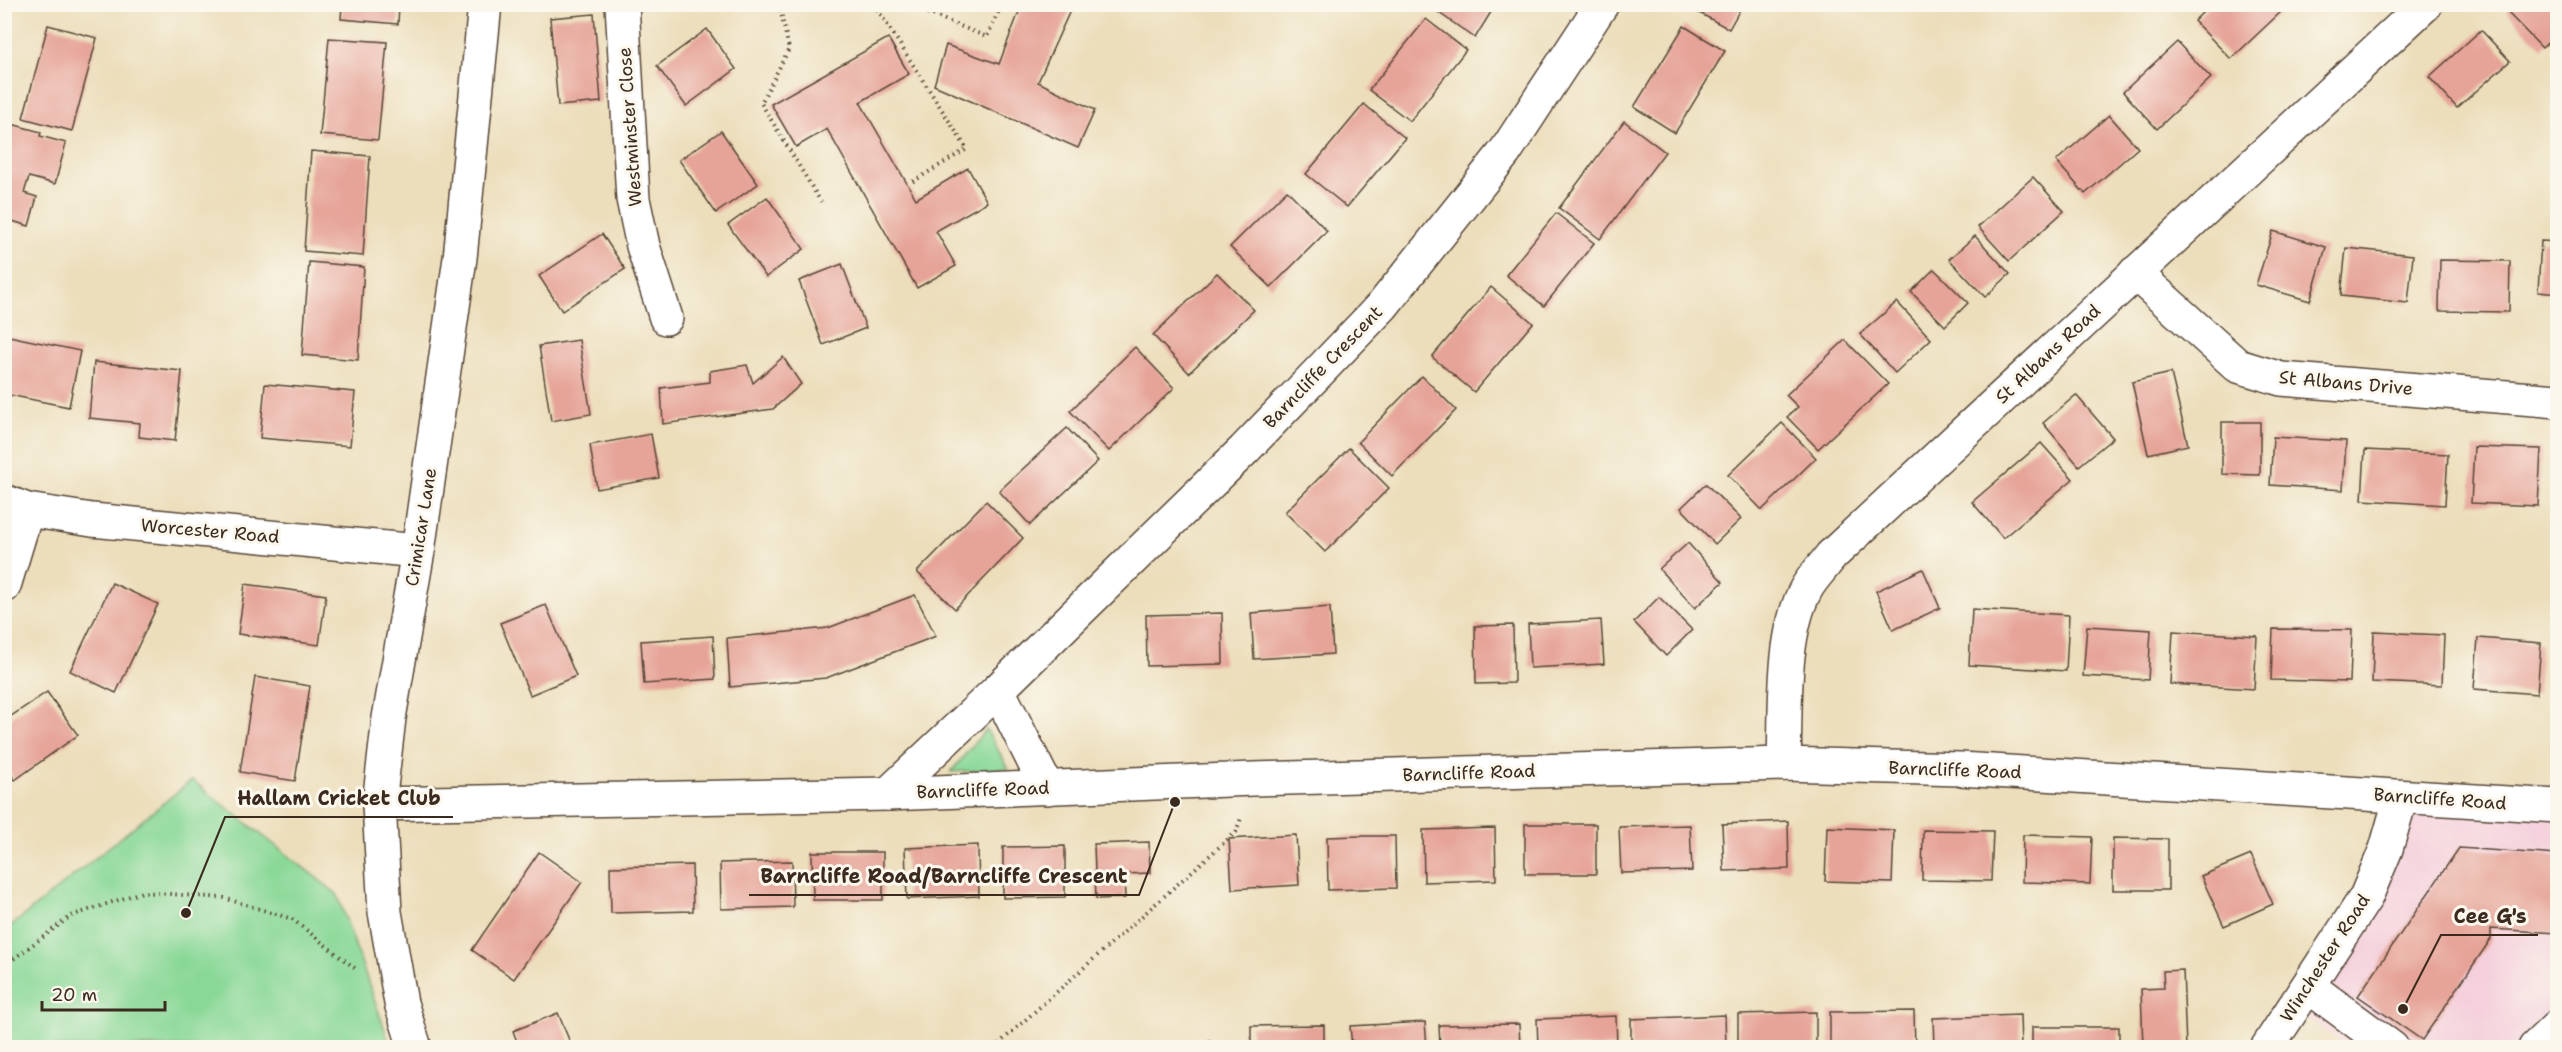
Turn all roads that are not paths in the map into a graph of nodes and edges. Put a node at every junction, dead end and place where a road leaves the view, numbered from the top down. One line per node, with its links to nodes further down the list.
1 (485, 4): 9 (street, Crimicar Lane)
2 (622, 4): 6 (street, Westminster Close)
3 (1602, 4): 11 (street, Barncliffe Crescent)
4 (2426, 4): 5 (street, St Albans Road)
5 (2135, 273): 7 (street, St Albans Drive); 12 (street, St Albans Road)
6 (666, 318)
7 (2558, 401)
8 (16, 506): 9 (street, Worcester Road); 10 (street)
9 (418, 550): 16 (street, Crimicar Lane)
10 (4, 586)
11 (998, 690): 13 (street); 14 (street, Barncliffe Crescent)
12 (1784, 764): 13 (street, Barncliffe Road); 15 (street, Barncliffe Road)
13 (1047, 788): 14 (street, Barncliffe Road)
14 (888, 794): 16 (street, Barncliffe Road)
15 (2401, 797): 17 (street, Barncliffe Road); 18 (street, Winchester Road)
16 (379, 804): 20 (street, Crimicar Lane)
17 (2558, 806)
18 (2308, 986): 21 (street, Winchester Road); 22 (street)
19 (2558, 1026): 23 (street)
20 (415, 1047)
21 (2266, 1047)
22 (2392, 1047)
23 (2535, 1047)

